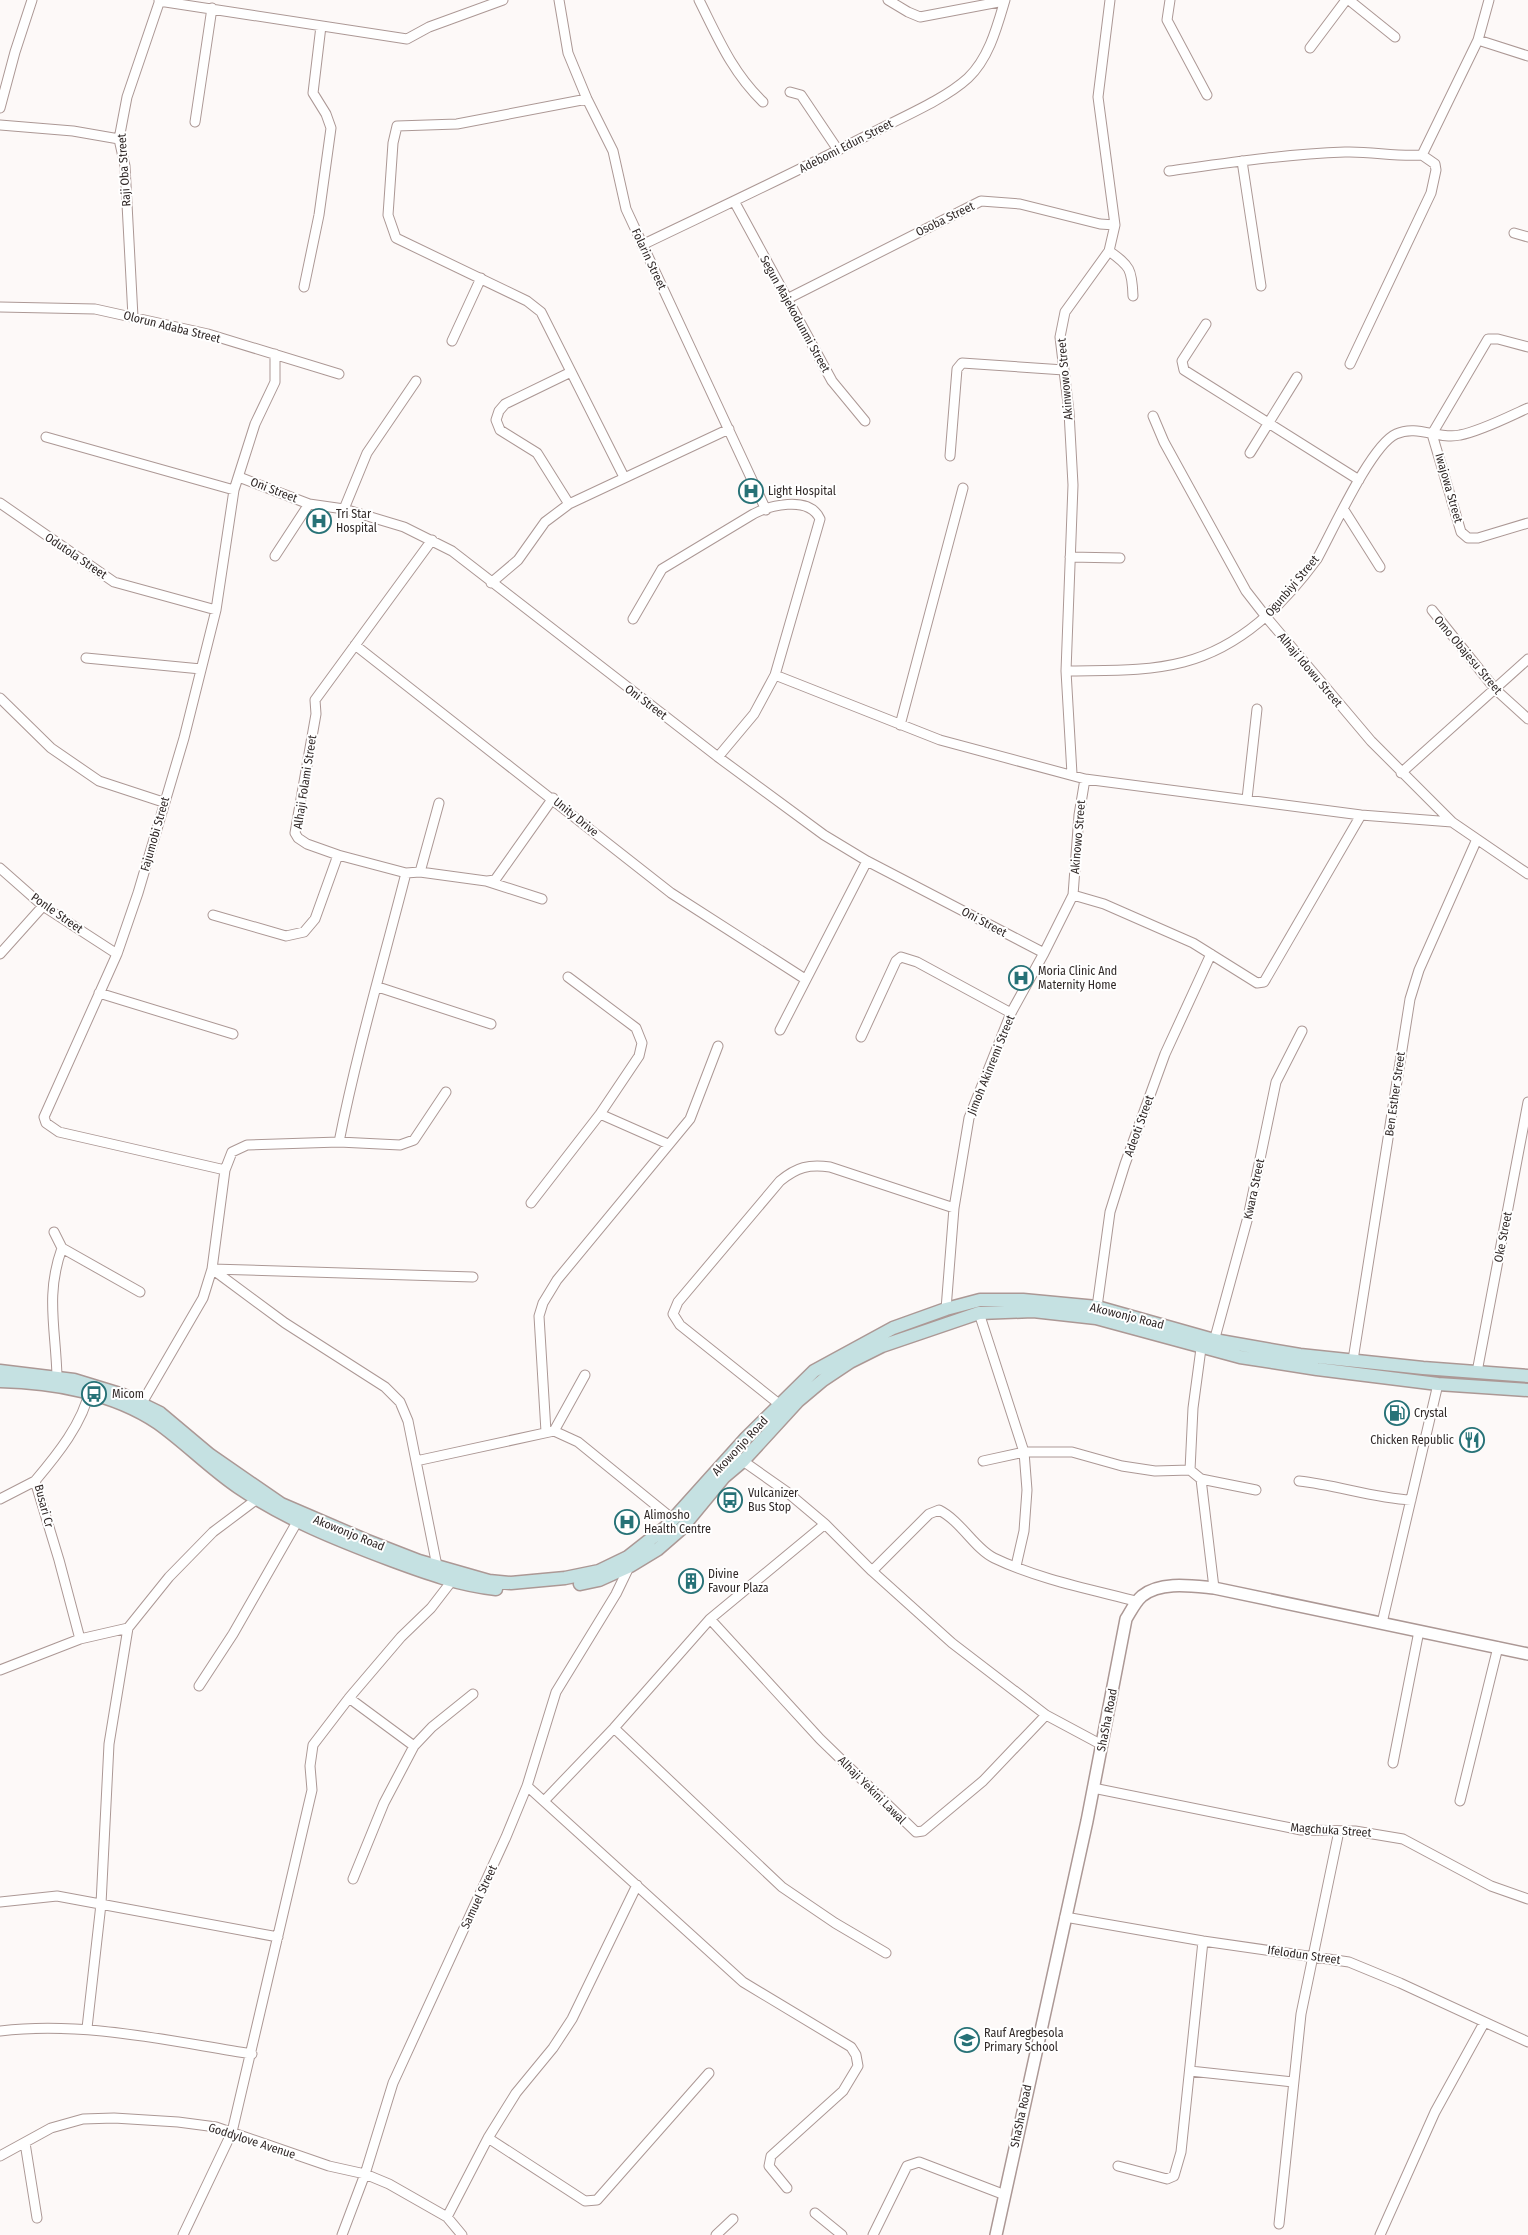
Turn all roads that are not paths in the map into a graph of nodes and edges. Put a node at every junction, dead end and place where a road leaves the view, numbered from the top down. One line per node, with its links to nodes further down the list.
1 (32, 0): 22 (street)
2 (159, 0): 12 (street); 25 (street, Raji Oba Street)
3 (503, 0): 13 (street)
4 (559, 0): 20 (street, Folarin Street)
5 (699, 0): 21 (street)
6 (888, 0): 7 (street)
7 (1004, 0): 26 (street, Adebomi Edun Street)
8 (1110, 0): 31 (street, Akinwowo Street)
9 (1170, 0): 19 (street)
10 (1348, 0): 14 (street); 16 (street)
11 (1489, 0): 15 (street)
12 (212, 8): 13 (street); 23 (street)
13 (321, 26): 38 (street)
14 (1395, 37)
15 (1478, 40): 17 (street); 27 (street)
16 (1310, 48)
17 (1528, 56)
18 (790, 92): 26 (street)
19 (1207, 95)
20 (587, 99): 34 (street, Folarin Street); 36 (street)
21 (763, 102)
22 (0, 108)
23 (195, 122)
24 (0, 125): 25 (street)
25 (119, 138): 42 (street, Raji Oba Street)
26 (838, 150): 30 (street, Adebomi Edun Street)
27 (1422, 156): 28 (street); 47 (street)
28 (1242, 161): 29 (street); 37 (street)
29 (1169, 170)
30 (734, 201): 34 (street, Adebomi Edun Street); 40 (street, Segun Majekodunmi Street)
31 (1115, 225): 35 (street, Akinwowo Street); 40 (street, Osoba Street)
32 (1514, 233): 33 (street)
33 (1528, 237)
34 (642, 245): 57 (street, Folarin Street)
35 (1109, 251): 39 (street); 48 (street, Akinwowo Street)
36 (481, 278): 44 (street); 49 (street)
37 (1261, 286)
38 (304, 287)
39 (1133, 296)
40 (787, 299): 55 (street, Segun Majekodunmi Street)
41 (0, 307): 42 (street, Olorun Adaba Street)
42 (133, 317): 46 (street, Olorun Adaba Street)
43 (1206, 324): 56 (street)
44 (452, 341)
45 (1528, 347): 58 (street)
46 (274, 354): 50 (street, Olorun Adaba Street); 62 (street, Fajumobi Street)
47 (1350, 364)
48 (1064, 370): 61 (street); 76 (street, Akinwowo Street)
49 (571, 372): 63 (street); 69 (street)
50 (339, 374)
51 (1297, 377): 56 (street)
52 (416, 381): 70 (street)
53 (1528, 408): 58 (street, Ogunbiyi Street)
54 (1153, 416): 82 (street, Alhaji Idowu Street)
55 (865, 421)
56 (1267, 422): 60 (street); 64 (street)
57 (729, 429): 63 (street); 71 (street, Folarin Street)
58 (1432, 434): 64 (street, Ogunbiyi Street); 73 (street, Iwajowa Street)
59 (46, 437): 66 (street)
60 (1250, 453)
61 (950, 456)
62 (239, 477): 66 (street, Fajumobi Street); 68 (street, Oni Street)
63 (624, 478): 69 (street)
64 (1359, 480): 72 (street, Ogunbiyi Street)
65 (963, 488): 94 (street)
66 (234, 490): 80 (street, Fajumobi Street)
67 (0, 503): 80 (street, Odutola Street)
68 (309, 504): 70 (street, Oni Street); 75 (street)
69 (569, 504): 79 (street)
70 (344, 509): 74 (street, Oni Street)
71 (766, 510): 83 (street); 89 (street)
72 (1344, 510): 78 (street); 82 (street, Ogunbiyi Street)
73 (1528, 522)
74 (432, 540): 79 (street, Oni Street); 84 (street, Alhaji Folami Street)
75 (275, 556)
76 (1070, 557): 77 (street); 88 (street, Akinwowo Street)
77 (1120, 558)
78 (1380, 566)
79 (492, 583): 95 (street, Oni Street)
80 (216, 610): 87 (street, Fajumobi Street)
81 (1432, 610): 90 (street, Omo Obajesu Street)
82 (1267, 618): 88 (street, Ogunbiyi Street); 96 (street, Alhaji Idowu Street)
83 (633, 619)
84 (355, 645): 99 (street, Unity Drive); 106 (street, Alhaji Folami Street)
85 (86, 658): 87 (street)
86 (1528, 659): 90 (street)
87 (201, 669): 101 (street, Fajumobi Street)
88 (1066, 672): 97 (street, Akinwowo Street)
89 (775, 675): 94 (street); 95 (street)
90 (1495, 689): 93 (street, Omo Obajesu Street); 96 (street)
91 (0, 698): 101 (street)
92 (1257, 709): 100 (street)
93 (1528, 719)
94 (900, 725): 97 (street)
95 (718, 757): 107 (street, Oni Street)
96 (1401, 773): 104 (street, Alhaji Idowu Street)
97 (1072, 774): 98 (street)
98 (1085, 779): 100 (street); 113 (street, Akinowo Street)
99 (552, 798): 112 (street); 122 (street, Unity Drive)
100 (1247, 799): 103 (street)
101 (163, 802): 118 (street, Fajumobi Street)
102 (438, 803): 109 (street)
103 (1361, 815): 104 (street); 120 (street)
104 (1452, 822): 105 (street, Alhaji Idowu Street)
105 (1477, 839): 111 (street, Alhaji Idowu Street); 149 (street, Ben Esther Street)
106 (338, 855): 110 (street, Alhaji Folami Street); 116 (street)
107 (867, 861): 119 (street, Oni Street); 122 (street)
108 (0, 868): 115 (street, Ponle Street)
109 (420, 872): 110 (street, Alhaji Folami Street); 112 (street, Alhaji Folami Street)
110 (406, 873): 123 (street)
111 (1528, 874)
112 (486, 881): 114 (street, Alhaji Folami Street)
113 (1073, 894): 119 (street, Jimoh Akinremi Street); 120 (street)
114 (542, 899)
115 (43, 906): 117 (street); 118 (street, Ponle Street)
116 (213, 915)
117 (0, 954)
118 (117, 954): 124 (street, Fajumobi Street)
119 (1044, 954): 125 (street, Jimoh Akinremi Street)
120 (1211, 954): 145 (street, Adeoti Street)
121 (568, 977): 134 (street)
122 (805, 979): 127 (street)
123 (378, 987): 126 (street); 135 (street)
124 (99, 993): 129 (street); 137 (street, Fajumobi Street)
125 (1011, 1013): 130 (street); 139 (street, Jimoh Akinremi Street)
126 (491, 1024)
127 (780, 1030)
128 (1302, 1031): 148 (street, Kwara Street)
129 (233, 1034)
130 (861, 1037)
131 (718, 1046): 136 (street)
132 (446, 1092): 135 (street)
133 (1528, 1102): 151 (street, Oke Street)
134 (600, 1114): 136 (street); 138 (street)
135 (339, 1142): 137 (street)
136 (668, 1144): 163 (street)
137 (225, 1170): 142 (street)
138 (531, 1203)
139 (954, 1208): 146 (street, Jimoh Akinremi Street); 161 (street)
140 (54, 1232): 141 (street)
141 (62, 1248): 144 (street); 155 (street)
142 (212, 1269): 143 (street); 162 (street); 166 (street)
143 (473, 1277)
144 (140, 1292)
145 (1097, 1307): 146 (main road, Akowonjo Road); 148 (main road, Akowonjo Road)
146 (946, 1309): 161 (main road, Akowonjo Road)
147 (979, 1313): 148 (main road, Akowonjo Road); 164 (street); 165 (main road, Akowonjo Road)
148 (1207, 1343): 149 (main road, Akowonjo Road); 157 (main road, Akowonjo Road); 168 (street, Kwara Street)
149 (1353, 1360): 151 (main road, Akowonjo Road)
150 (0, 1371): 155 (main road, Akowonjo Road)
151 (1477, 1372): 152 (main road, Akowonjo Road)
152 (1495, 1374): 154 (main road, Akowonjo Road); 158 (main road)
153 (585, 1375): 163 (street)
154 (1528, 1376)
155 (57, 1377): 159 (main road, Akowonjo Road)
156 (0, 1381): 159 (main road, Akowonjo Road)
157 (1438, 1384): 158 (main road, Akowonjo Road); 175 (street)
158 (1491, 1387): 160 (main road, Akowonjo Road)
159 (90, 1388): 162 (main road, Akowonjo Road); 170 (street, Busari Cr)
160 (1528, 1390)
161 (779, 1404): 165 (main road, Akowonjo Road)
162 (139, 1407): 174 (main road, Akowonjo Road); 180 (main road, Akowonjo Road)
163 (550, 1432): 166 (street); 176 (street)
164 (1024, 1452): 167 (street); 168 (street); 181 (street)
165 (738, 1458): 176 (main road, Akowonjo Road); 178 (street); 179 (main road, Akowonjo Road)
166 (416, 1461): 180 (street)
167 (984, 1461)
168 (1190, 1470): 169 (street)
169 (1201, 1479): 172 (street); 184 (street)
170 (35, 1481): 173 (street); 190 (street, Busari Cr)
171 (1299, 1481): 175 (street)
172 (1256, 1490)
173 (0, 1499)
174 (257, 1499): 177 (main road, Akowonjo Road); 188 (street)
175 (1411, 1500): 187 (street)
176 (674, 1520): 179 (main road, Akowonjo Road)
177 (297, 1522): 183 (main road, Akowonjo Road); 194 (street)
178 (825, 1524): 182 (street); 186 (street)
179 (629, 1562): 180 (main road, Akowonjo Road); 183 (main road, Akowonjo Road); 202 (street, Samuel Street)
180 (437, 1566)
181 (1016, 1566): 182 (street); 185 (street)
182 (872, 1570): 197 (street)
183 (450, 1582): 196 (street)
184 (1214, 1588): 185 (street); 187 (street)
185 (1136, 1601): 199 (street, ShaSha Road)
186 (710, 1619): 197 (street, Alhaji Yekini Lawal); 198 (street)
187 (1382, 1623): 189 (street)
188 (128, 1628): 190 (street); 211 (street)
189 (1419, 1631): 191 (street); 201 (street)
190 (80, 1639): 193 (street)
191 (1498, 1647): 192 (street); 205 (street)
192 (1528, 1654)
193 (0, 1670)
194 (199, 1686)
195 (473, 1694): 200 (street)
196 (349, 1698): 200 (street); 213 (street)
197 (1046, 1715): 199 (street)
198 (614, 1728): 204 (street); 215 (street)
199 (1102, 1745): 203 (street, ShaSha Road)
200 (414, 1746): 207 (street)
201 (1393, 1763)
202 (527, 1786): 204 (street); 230 (street, Samuel Street)
203 (1093, 1788): 206 (street, Magchuka Street); 212 (street, ShaSha Road)
204 (545, 1800): 208 (street)
205 (1460, 1801)
206 (1339, 1831): 209 (street, Magchuka Street); 216 (street)
207 (352, 1879)
208 (637, 1885): 226 (street); 231 (street)
209 (1528, 1899)
210 (0, 1902): 211 (street)
211 (101, 1904): 213 (street); 218 (street)
212 (1065, 1917): 214 (street, Ifelodun Street); 232 (street, ShaSha Road)
213 (278, 1937): 221 (street)
214 (1203, 1941): 216 (street, Ifelodun Street); 222 (street)
215 (886, 1953)
216 (1312, 1956): 217 (street, Ifelodun Street); 224 (street)
217 (1484, 2023): 220 (street, Ifelodun Street); 245 (street)
218 (87, 2028): 219 (street); 221 (street)
219 (0, 2031)
220 (1528, 2042)
221 (252, 2054): 225 (street)
222 (1190, 2071): 224 (street); 229 (street)
223 (709, 2072): 226 (street)
224 (1293, 2082): 237 (street)
225 (232, 2132): 227 (street, Goddylove Avenue); 230 (street, Goddylove Avenue); 238 (street)
226 (488, 2138): 234 (street)
227 (25, 2143): 228 (street, Goddylove Avenue); 235 (street)
228 (0, 2156)
229 (1118, 2166)
230 (365, 2174): 234 (street, Goddylove Avenue); 239 (street, Samuel Street)
231 (787, 2188)
232 (1004, 2195): 243 (street); 244 (street, ShaSha Road)
233 (815, 2213): 242 (street)
234 (447, 2217): 240 (street, Goddylove Avenue)
235 (37, 2218)
236 (733, 2219): 241 (street)
237 (1279, 2224)
238 (183, 2235)
239 (342, 2235)
240 (462, 2235)
241 (716, 2235)
242 (842, 2235)
243 (873, 2235)
244 (996, 2235)
245 (1380, 2235)

